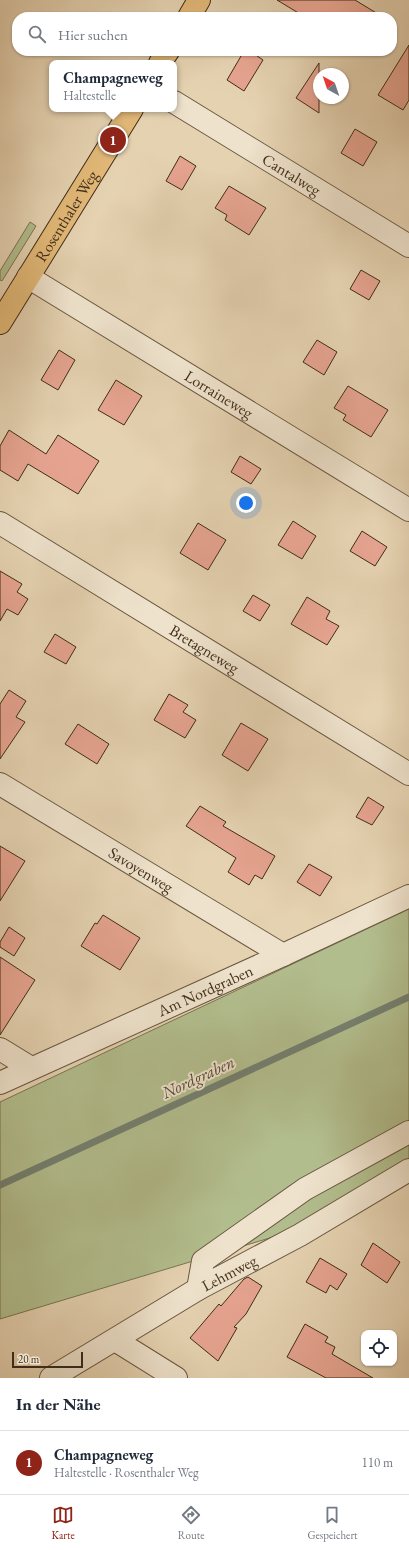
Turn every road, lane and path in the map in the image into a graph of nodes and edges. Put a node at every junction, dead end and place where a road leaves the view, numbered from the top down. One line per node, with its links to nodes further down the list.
1 (199, 0): 2 (main road)
2 (192, 12)
3 (177, 104): 5 (lane, Cantalweg)
4 (130, 112): 6 (main road, Rosenthaler Weg)
5 (409, 246)
6 (28, 277): 7 (main road, Rosenthaler Weg); 8 (lane, Lorraineweg)
7 (0, 323)
8 (409, 510)
9 (0, 523): 10 (lane, Bretagneweg)
10 (409, 774)
11 (0, 784): 13 (lane, Savoyenweg)
12 (409, 896): 13 (lane, Am Nordgraben)
13 (283, 955): 15 (lane, Am Nordgraben)
14 (0, 1049): 15 (lane)
15 (31, 1068): 16 (lane, Am Nordgraben)
16 (0, 1083)
17 (409, 1132): 19 (lane)
18 (409, 1170): 19 (lane, Lehmweg)
19 (198, 1289): 20 (lane, Lehmweg)
20 (115, 1340): 21 (lane, Lehmweg); 22 (lane)
21 (51, 1378)
22 (176, 1378)

